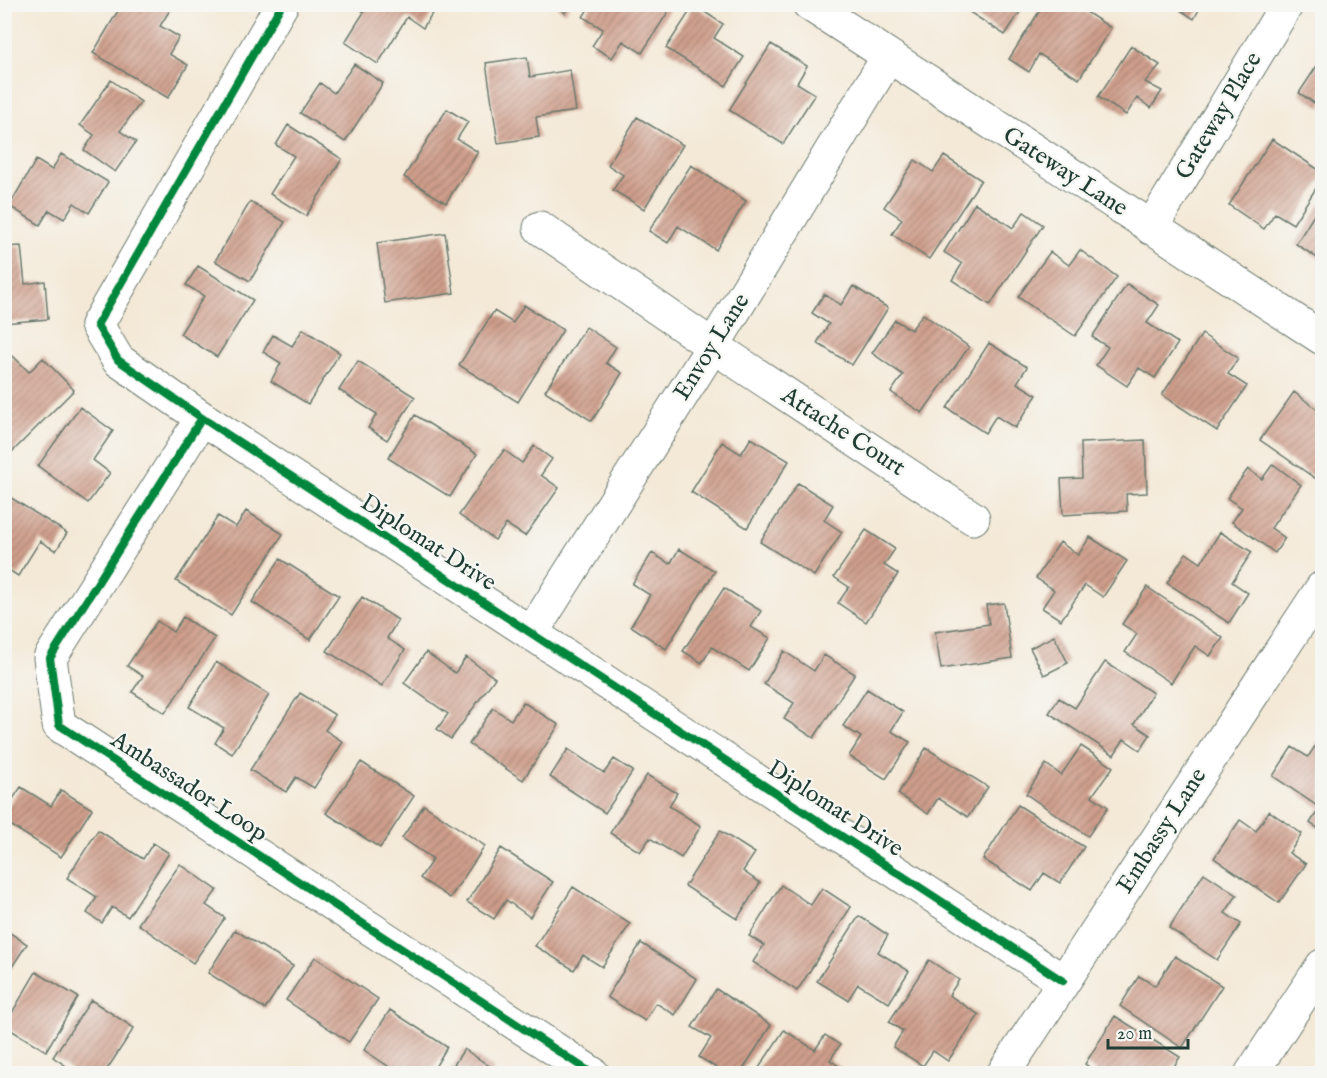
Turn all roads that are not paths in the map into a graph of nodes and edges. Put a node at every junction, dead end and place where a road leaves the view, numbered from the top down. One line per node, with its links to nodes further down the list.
1 (282, 4): 9 (street, Diplomat Drive)
2 (809, 4): 4 (street, Gateway Lane)
3 (1287, 4): 6 (street, Gateway Place)
4 (888, 57): 6 (street, Gateway Lane); 8 (street, Envoy Lane)
5 (540, 228): 8 (street, Attache Court)
6 (1151, 228): 7 (street, Gateway Lane)
7 (1323, 338)
8 (713, 346): 10 (street, Attache Court); 12 (street, Envoy Lane)
9 (202, 418): 12 (street, Diplomat Drive); 15 (street, Ambassador Loop)
10 (973, 518)
11 (1323, 588): 14 (street, Embassy Lane)
12 (531, 634): 14 (street, Diplomat Drive)
13 (1323, 966): 17 (street)
14 (1063, 981): 16 (street, Embassy Lane)
15 (593, 1074)
16 (1003, 1074)
17 (1251, 1074)

